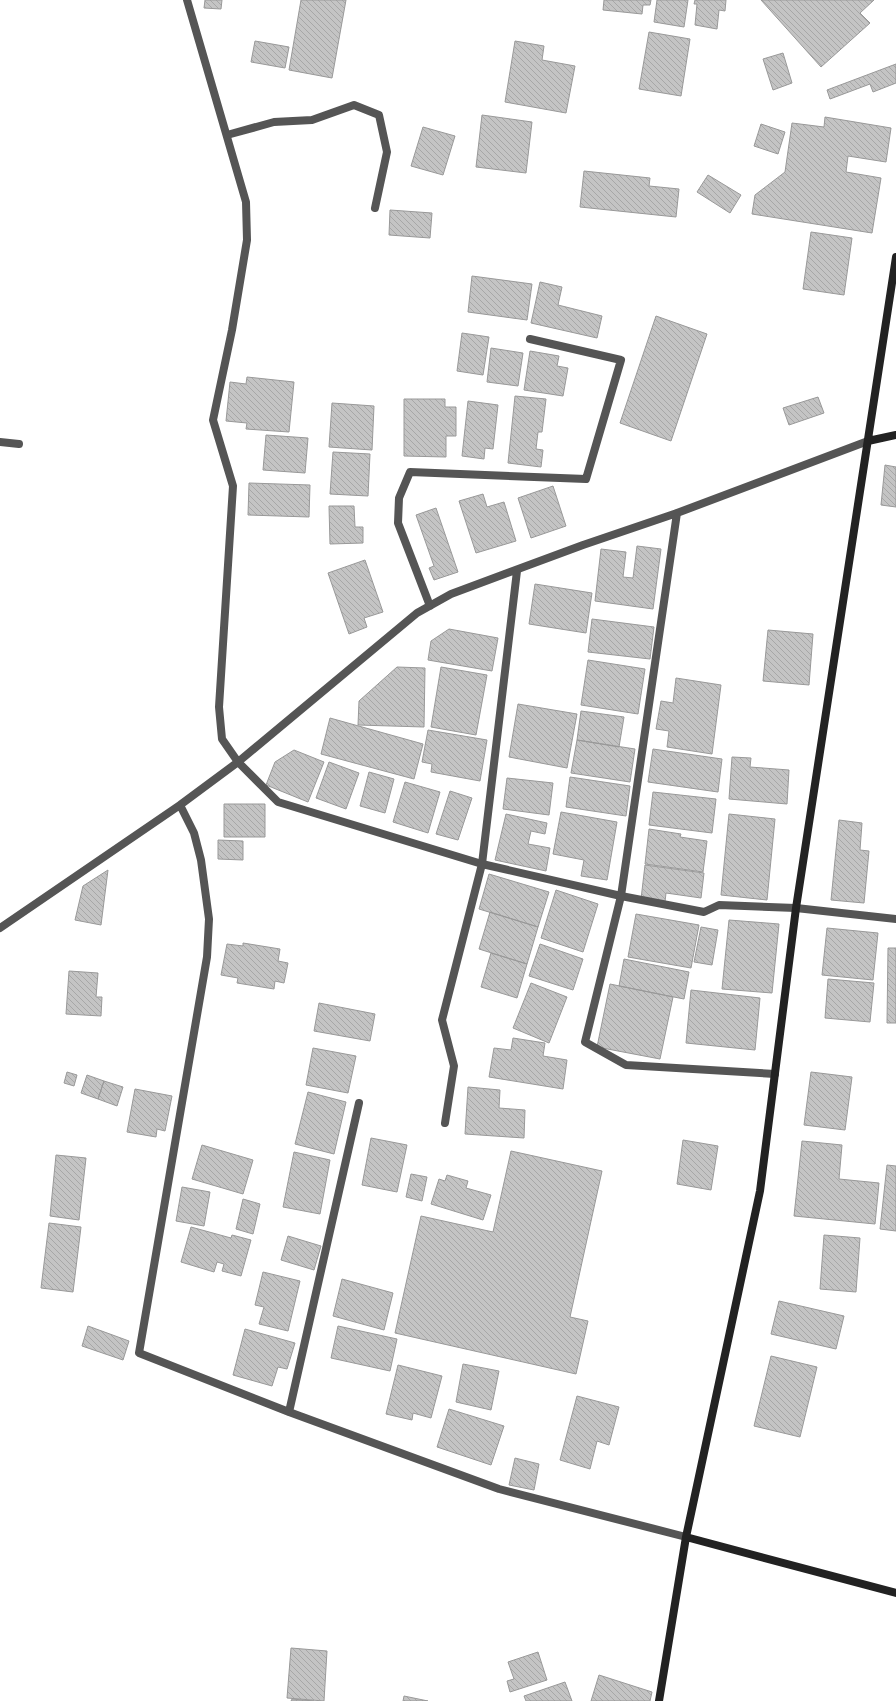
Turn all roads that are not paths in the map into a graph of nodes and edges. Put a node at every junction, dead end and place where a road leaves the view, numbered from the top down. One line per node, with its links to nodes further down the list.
1 (187, 0): 2 (street)
2 (227, 135): 3 (street); 13 (street)
3 (375, 208)
4 (896, 257): 7 (street)
5 (530, 339): 12 (street)
6 (896, 435): 7 (street)
7 (868, 441): 10 (street); 17 (street)
8 (0, 442): 9 (street)
9 (19, 444)
10 (677, 514): 11 (street); 16 (street)
11 (517, 570): 12 (street); 15 (street)
12 (430, 606): 13 (street)
13 (238, 762): 14 (street); 15 (street)
14 (180, 805): 19 (street); 23 (street)
15 (482, 864): 16 (street); 22 (street)
16 (621, 896): 17 (street); 20 (street)
17 (796, 908): 18 (street); 20 (street)
18 (896, 919)
19 (0, 928)
20 (775, 1074): 24 (street)
21 (359, 1103): 23 (street)
22 (445, 1123)
23 (289, 1412): 24 (street)
24 (686, 1537): 25 (street); 26 (street)
25 (896, 1593)
26 (659, 1701)

